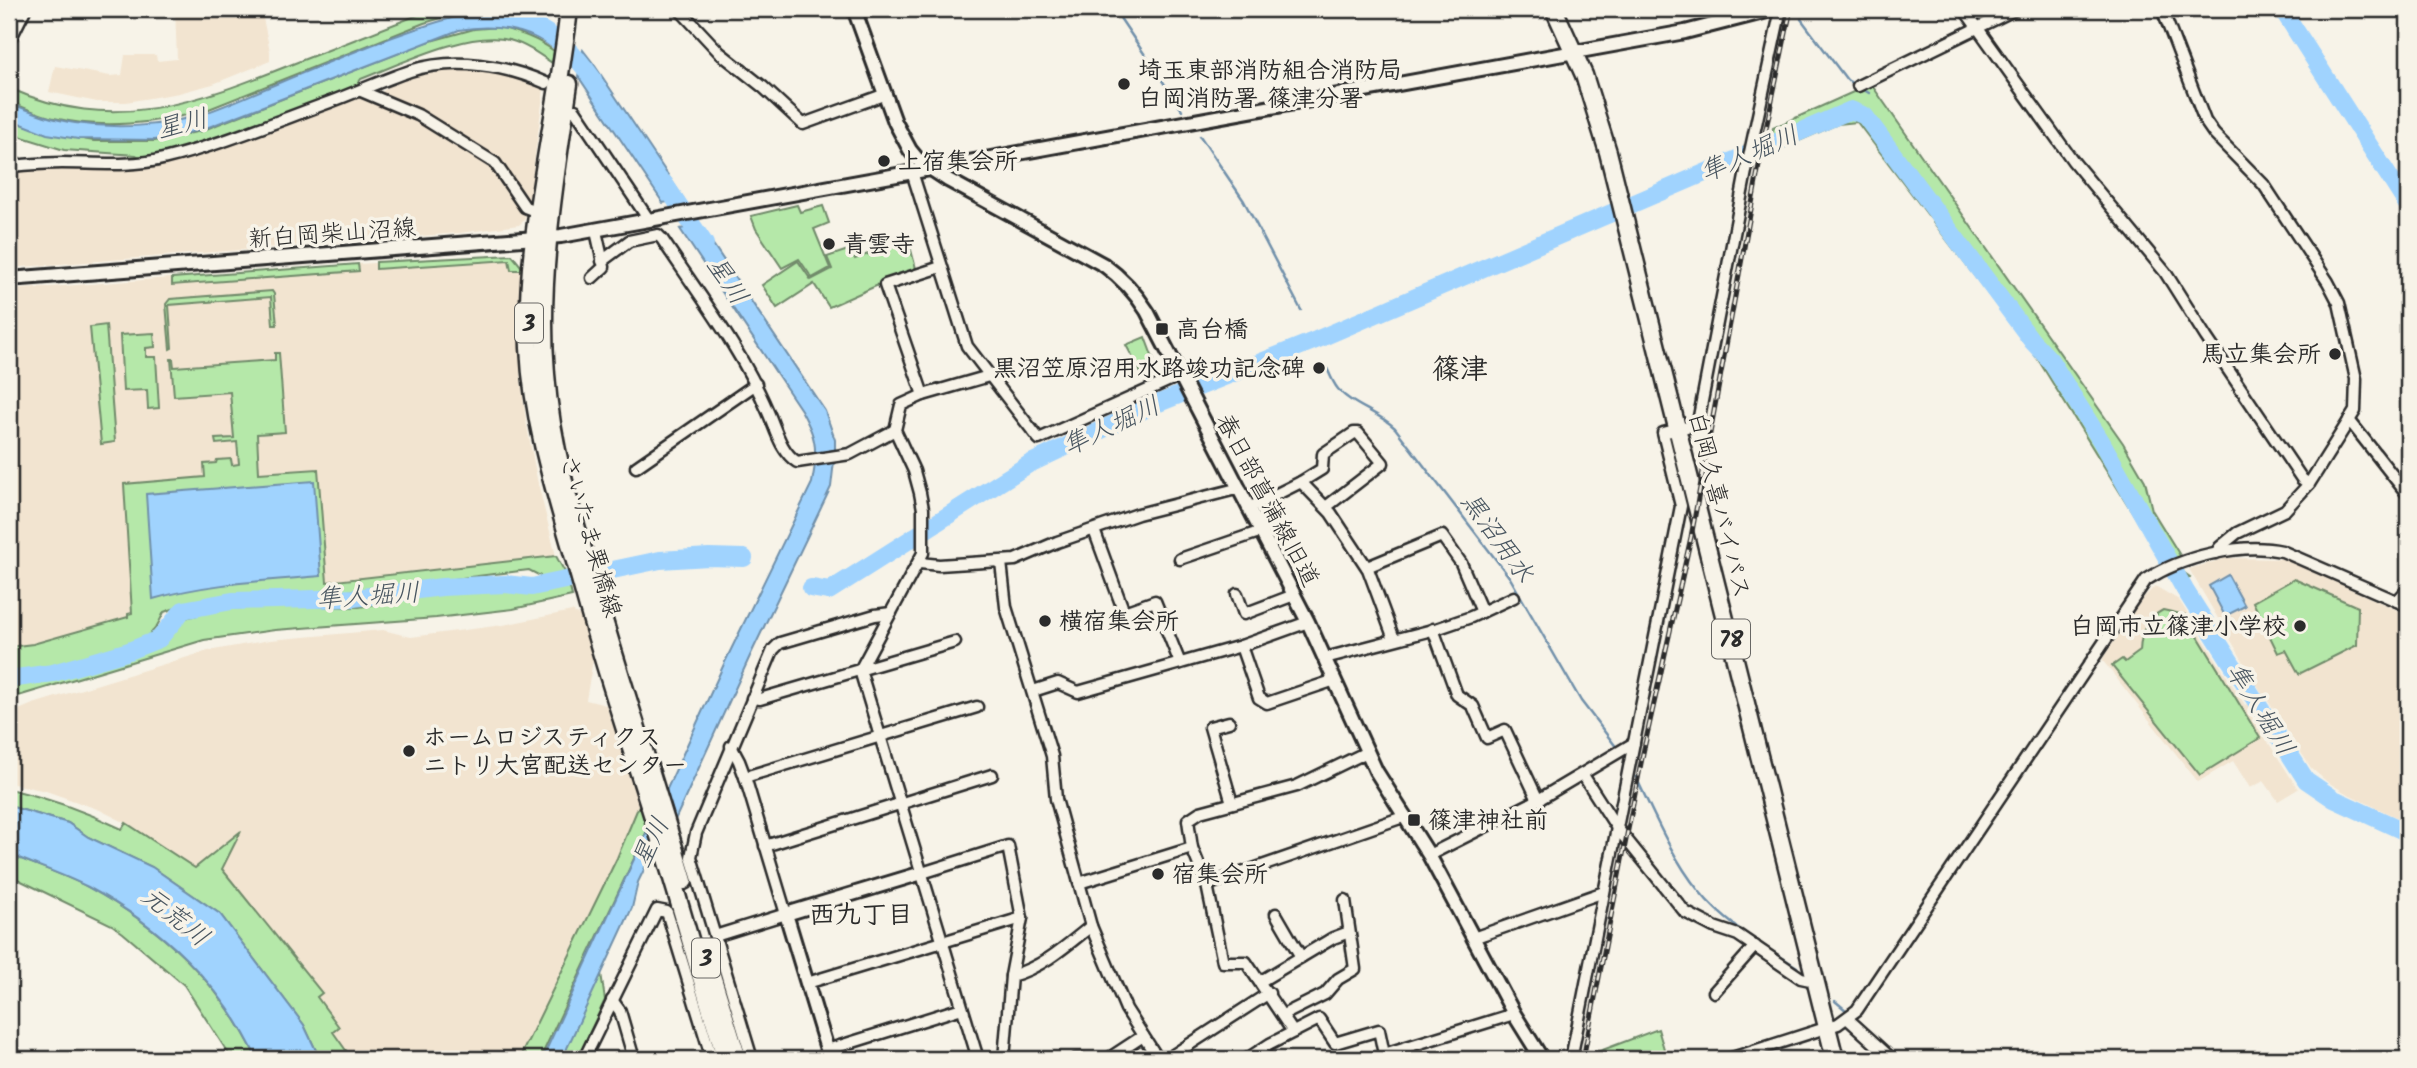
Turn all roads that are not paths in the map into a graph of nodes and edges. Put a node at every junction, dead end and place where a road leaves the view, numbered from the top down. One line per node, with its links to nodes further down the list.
1 (22, 9): 12 (main road)
2 (679, 9): 17 (street)
3 (855, 9): 17 (street, 春日部菖蒲線旧道)
4 (1553, 9): 13 (main road, 白岡久喜バイパス / 78)
5 (1775, 9): 13 (street)
6 (1781, 9): 35 (street)
7 (1964, 9): 11 (street)
8 (2016, 9): 11 (street)
9 (2162, 9): 34 (street)
10 (574, 15): 14 (main road, さいたま栗橋線 / 3)
11 (1978, 28): 15 (street); 39 (street)
12 (9, 35)
13 (1574, 52): 20 (street); 35 (main road, 白岡久喜バイパス / 78)
14 (558, 84): 16 (street); 22 (main road, さいたま栗橋線 / 3); 25 (main road, さいたま栗橋線 / 3)
15 (1858, 86)
16 (361, 91): 19 (street); 22 (street)
17 (886, 94): 20 (street, 春日部菖蒲線旧道)
18 (575, 110): 23 (street)
19 (9, 166)
20 (929, 169): 21 (street); 31 (street, 春日部菖蒲線旧道)
21 (912, 172): 23 (street, 新白岡柴山沼線); 27 (street)
22 (538, 212): 25 (main road, さいたま栗橋線 / 3)
23 (653, 220): 24 (street, 新白岡柴山沼線)
24 (596, 231): 25 (street, 新白岡柴山沼線); 26 (street)
25 (542, 238): 29 (street, 新白岡柴山沼線); 51 (main road, さいたま栗橋線 / 3)
26 (602, 261): 28 (street); 32 (street)
27 (941, 267): 30 (street); 33 (street)
28 (592, 278)
29 (9, 279)
30 (989, 376): 31 (street); 33 (street)
31 (1181, 379): 40 (street, 春日部菖蒲線旧道)
32 (755, 384): 36 (street); 37 (street)
33 (923, 395): 36 (street)
34 (2349, 420): 39 (street); 41 (street)
35 (1677, 428): 74 (street); 106 (main road, 白岡久喜バイパス / 78)
36 (895, 430): 49 (street)
37 (636, 467)
38 (1301, 482): 42 (street); 43 (street); 43 (street)
39 (2309, 484): 46 (street)
40 (1240, 488): 42 (street, 春日部菖蒲線旧道); 44 (street)
41 (2408, 495)
42 (1250, 508): 45 (street, 春日部菖蒲線旧道)
43 (1326, 508): 50 (street)
44 (1094, 530): 48 (street); 66 (street)
45 (1262, 531): 47 (street); 54 (street, 春日部菖蒲線旧道)
46 (2216, 553): 56 (street); 114 (street)
47 (1180, 559)
48 (1000, 562): 49 (street); 69 (street)
49 (920, 563): 59 (street)
50 (1367, 567): 58 (street); 62 (street)
51 (587, 585): 88 (main road, さいたま栗橋線 / 3); 88 (main road, さいたま栗橋線 / 3)
52 (2408, 589): 56 (street)
53 (1237, 594): 54 (street)
54 (1294, 595): 60 (street, 春日部菖蒲線旧道)
55 (1514, 597): 58 (street)
56 (2397, 601): 57 (street)
57 (2408, 606)
58 (1482, 612): 61 (street)
59 (891, 613): 67 (street); 70 (street)
60 (1308, 622): 64 (street); 65 (street, 春日部菖蒲線旧道)
61 (1433, 629): 62 (street); 80 (street)
62 (1394, 639): 65 (street)
63 (955, 642): 67 (street)
64 (1241, 646): 66 (street); 68 (street)
65 (1325, 658): 68 (street, 春日部菖蒲線旧道)
66 (1180, 663): 69 (street)
67 (860, 670): 70 (street); 73 (street)
68 (1335, 680): 76 (street, 春日部菖蒲線旧道)
69 (1033, 691): 90 (street)
70 (752, 698): 75 (street)
71 (977, 707): 73 (street)
72 (1229, 722): 81 (street)
73 (880, 735): 79 (street); 82 (street)
74 (1634, 743): 78 (street); 84 (street)
75 (731, 746): 79 (street); 99 (street)
76 (1367, 752): 81 (street); 83 (street, 春日部菖蒲線旧道)
77 (992, 775): 82 (street)
78 (1583, 775): 80 (street); 84 (street)
79 (745, 777): 85 (street)
80 (1538, 800): 87 (street)
81 (1232, 803): 86 (street)
82 (901, 804): 85 (street); 89 (street)
83 (1406, 816): 87 (street, 春日部菖蒲線旧道); 91 (street)
84 (1617, 828): 92 (street); 102 (street)
85 (765, 846): 94 (street)
86 (1192, 848): 90 (street); 91 (street)
87 (1429, 855): 100 (street, 春日部菖蒲線旧道)
88 (673, 863): 124 (main road, さいたま栗橋線 / 3); 125 (main road, さいたま栗橋線 / 3)
89 (922, 873): 94 (street); 96 (street); 101 (street)
90 (1079, 883): 97 (street)
91 (1207, 885): 105 (street)
92 (1604, 892): 100 (street); 136 (street)
93 (1345, 900): 98 (street)
94 (786, 914): 99 (street); 107 (street)
95 (1276, 914): 103 (street)
96 (1022, 918): 101 (street); 104 (street)
97 (1091, 926): 104 (street); 117 (street)
98 (1349, 932): 103 (street); 113 (street)
99 (715, 936): 126 (street)
100 (1473, 938): 112 (street, 春日部菖蒲線旧道)
101 (943, 941): 107 (street); 111 (street)
102 (1755, 946): 106 (street); 108 (street)
103 (1301, 957): 105 (street)
104 (1011, 976): 128 (street)
105 (1261, 981): 109 (street)
106 (1815, 981): 115 (main road, 白岡久喜バイパス / 78)
107 (807, 983): 118 (street)
108 (1713, 992)
109 (1269, 993): 113 (street); 133 (street)
110 (612, 1000): 121 (street); 122 (street); 123 (street)
111 (962, 1008): 118 (street); 127 (street)
112 (1514, 1014): 120 (street); 135 (street, 春日部菖蒲線旧道)
113 (1283, 1015): 116 (street)
114 (1848, 1019): 115 (street); 139 (street)
115 (1827, 1028): 119 (street); 138 (main road, 白岡久喜バイパス / 78)
116 (1293, 1032): 120 (street); 134 (street)
117 (1143, 1036): 131 (street); 132 (street)
118 (828, 1055)
119 (1752, 1055): 137 (street)
120 (1384, 1056)
121 (584, 1059)
122 (634, 1059)
123 (712, 1059)
124 (726, 1059)
125 (738, 1059)
126 (752, 1059)
127 (978, 1059)
128 (1004, 1059)
129 (1076, 1059): 130 (street)
130 (1082, 1059)
131 (1108, 1059)
132 (1158, 1059)
133 (1167, 1059)
134 (1247, 1059)
135 (1542, 1059)
136 (1571, 1059)
137 (1729, 1059)
138 (1835, 1059)
139 (1892, 1059)

